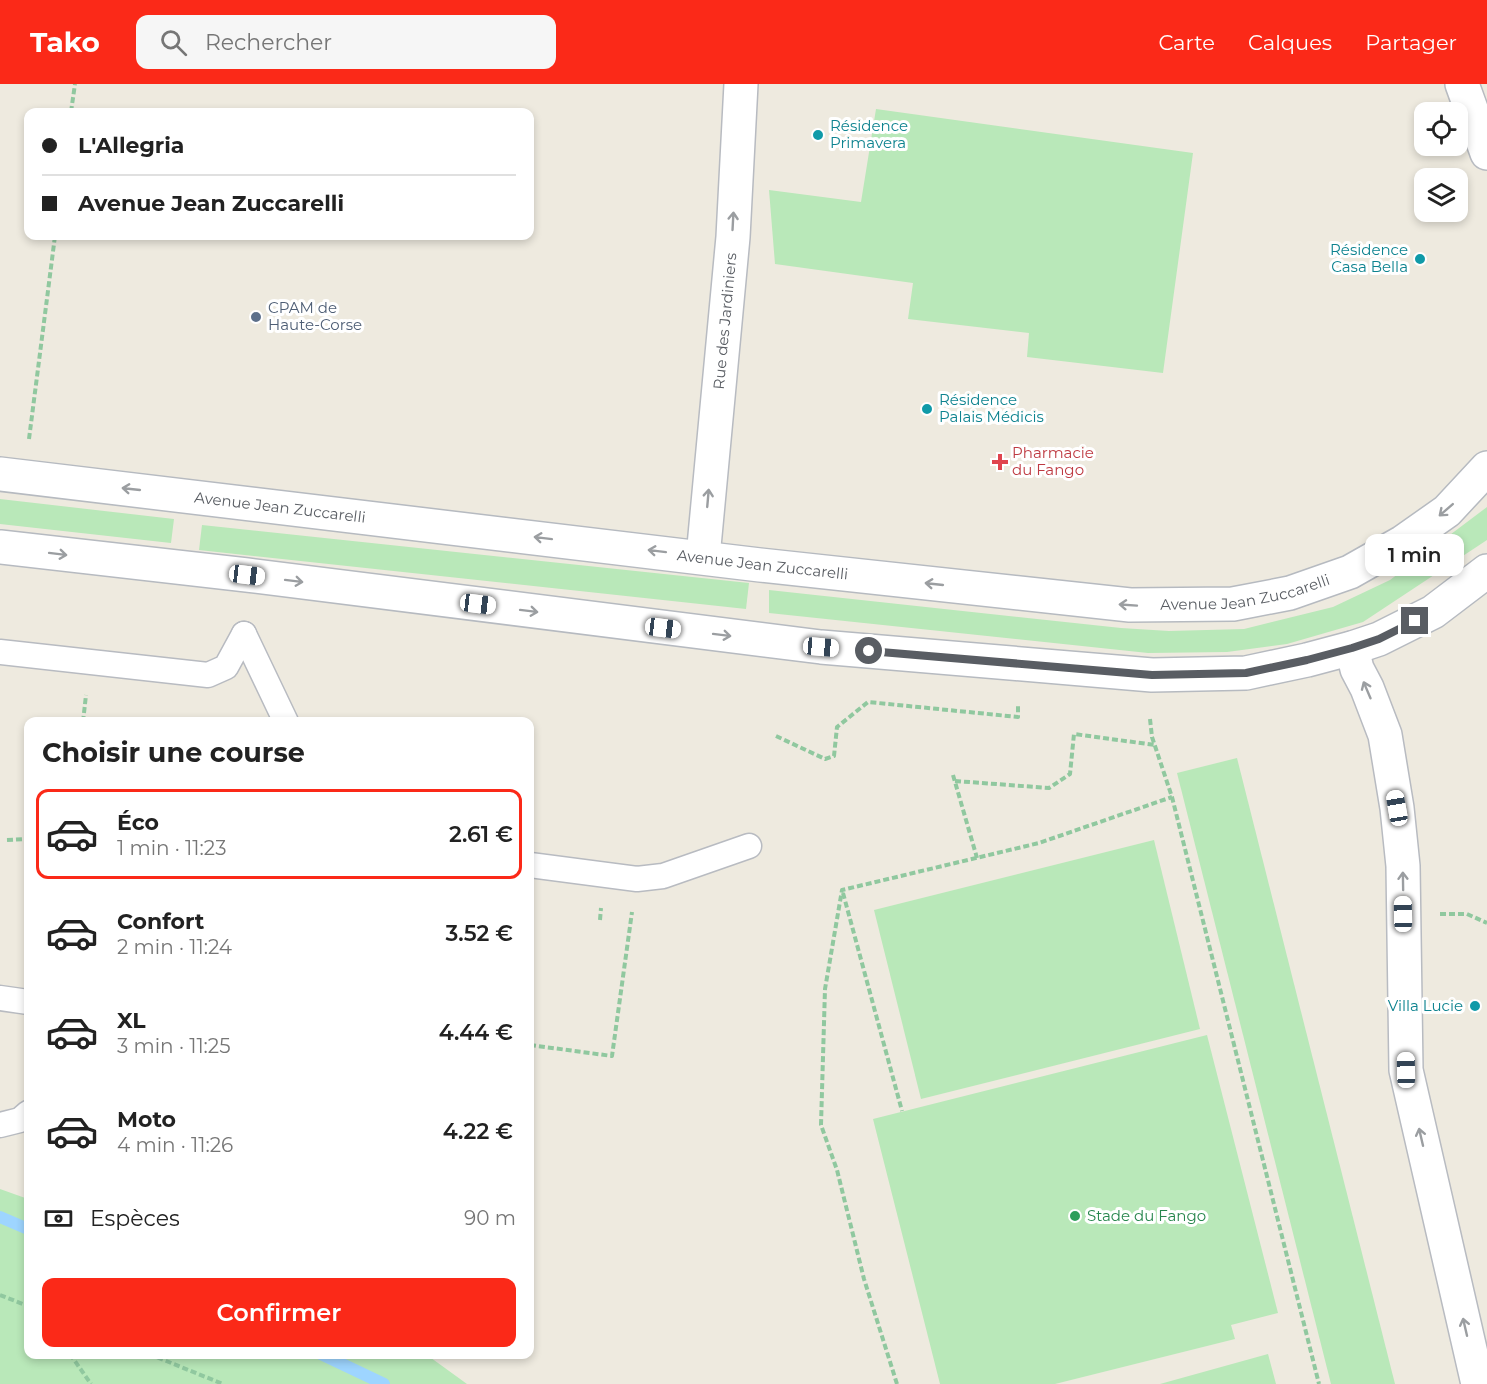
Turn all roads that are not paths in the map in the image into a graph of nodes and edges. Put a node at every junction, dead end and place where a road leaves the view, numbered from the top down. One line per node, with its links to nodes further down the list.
1 (741, 84): 7 (main road, Rue des Jardiniers, one-way to 1)
2 (1462, 84): 3 (main road)
3 (1487, 153)
4 (1487, 468): 7 (main road, Avenue Jean Zuccarelli, one-way to 7)
5 (0, 474): 7 (main road, Avenue Jean Zuccarelli, one-way to 5)
6 (0, 547): 9 (main road, one-way to 9)
7 (703, 557)
8 (1487, 571): 9 (main road)
9 (1352, 648): 18 (main road, one-way to 9)
10 (0, 652): 11 (lane)
11 (284, 717)
12 (749, 846): 13 (lane)
13 (534, 866)
14 (0, 998): 15 (lane)
15 (24, 1001)
16 (24, 1116): 17 (lane)
17 (0, 1125)
18 (1478, 1384)

